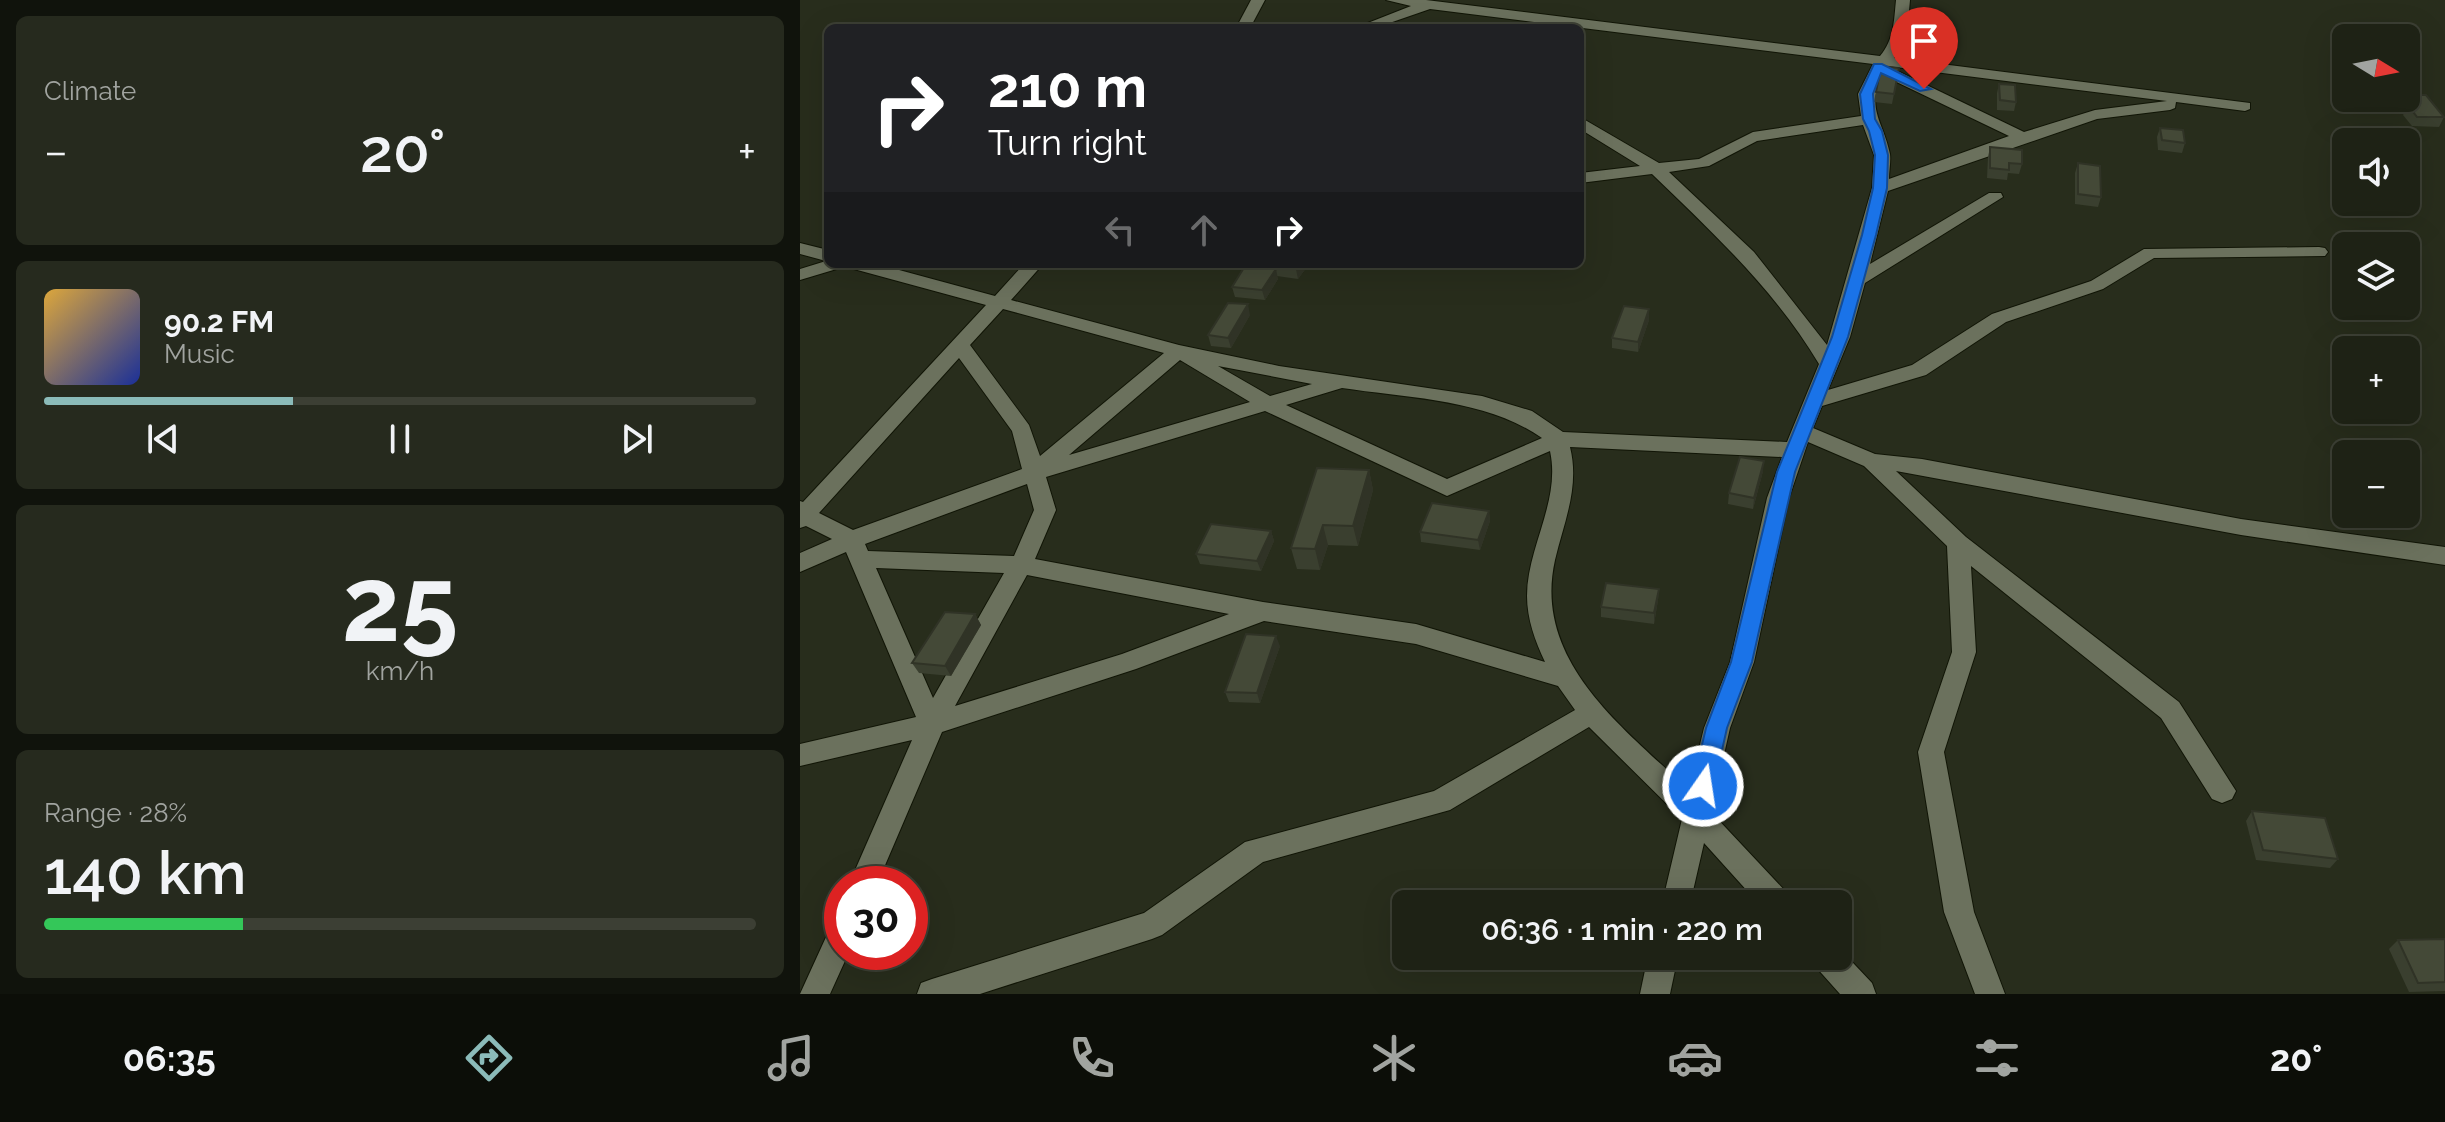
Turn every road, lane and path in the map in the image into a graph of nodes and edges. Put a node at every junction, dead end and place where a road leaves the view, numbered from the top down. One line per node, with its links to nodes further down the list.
1 (1258, 0): 6 (street)
2 (1393, 0): 4 (street)
3 (1903, 0): 8 (street)
4 (1429, 3): 5 (street); 7 (street); 8 (street)
5 (1444, 21)
6 (1245, 24)
7 (1373, 24)
8 (1881, 63): 9 (street); 11 (street); 13 (street)
9 (2200, 100): 10 (street); 13 (street)
10 (2245, 106)
11 (1869, 119): 14 (street); 16 (street)
12 (1584, 124): 14 (street)
13 (2023, 137): 16 (street)
14 (1655, 168): 15 (street); 29 (street)
15 (1584, 177)
16 (1880, 188): 25 (street)
17 (1995, 197): 25 (street)
18 (800, 248): 20 (street)
19 (2319, 252): 31 (street)
20 (824, 255)
21 (824, 267): 24 (street)
22 (870, 268): 26 (street)
23 (1030, 268): 26 (street)
24 (800, 275)
25 (1856, 280): 29 (street)
26 (998, 304): 27 (street); 28 (street)
27 (960, 345): 36 (street); 37 (street)
28 (1179, 351): 30 (street); 32 (street); 36 (street)
29 (1829, 364): 31 (street)
30 (1341, 381): 32 (street); 33 (street)
31 (1814, 401): 34 (street)
32 (1270, 404): 33 (street); 36 (street)
33 (1558, 439): 34 (street); 44 (street)
34 (1798, 440): 35 (street); 49 (street)
35 (1872, 461): 38 (street); 40 (street)
36 (1034, 473): 39 (street); 42 (street)
37 (801, 515): 39 (street)
38 (1958, 543): 48 (street); 60 (street)
39 (856, 549): 41 (street); 42 (street); 46 (street)
40 (2445, 556)
41 (800, 563)
42 (1021, 565): 43 (street); 46 (street)
43 (1263, 611): 44 (street); 46 (street)
44 (1566, 678): 45 (street)
45 (1593, 712): 49 (street); 57 (street)
46 (932, 724): 47 (street); 50 (street)
47 (800, 755)
48 (2222, 791)
49 (1696, 816): 51 (street); 52 (street)
50 (871, 866)
51 (1679, 890)
52 (1765, 890)
53 (826, 970): 56 (street)
54 (1660, 970): 58 (street)
55 (1839, 970): 59 (street)
56 (815, 994)
57 (932, 994)
58 (1655, 994)
59 (1861, 994)
60 (1990, 994)

